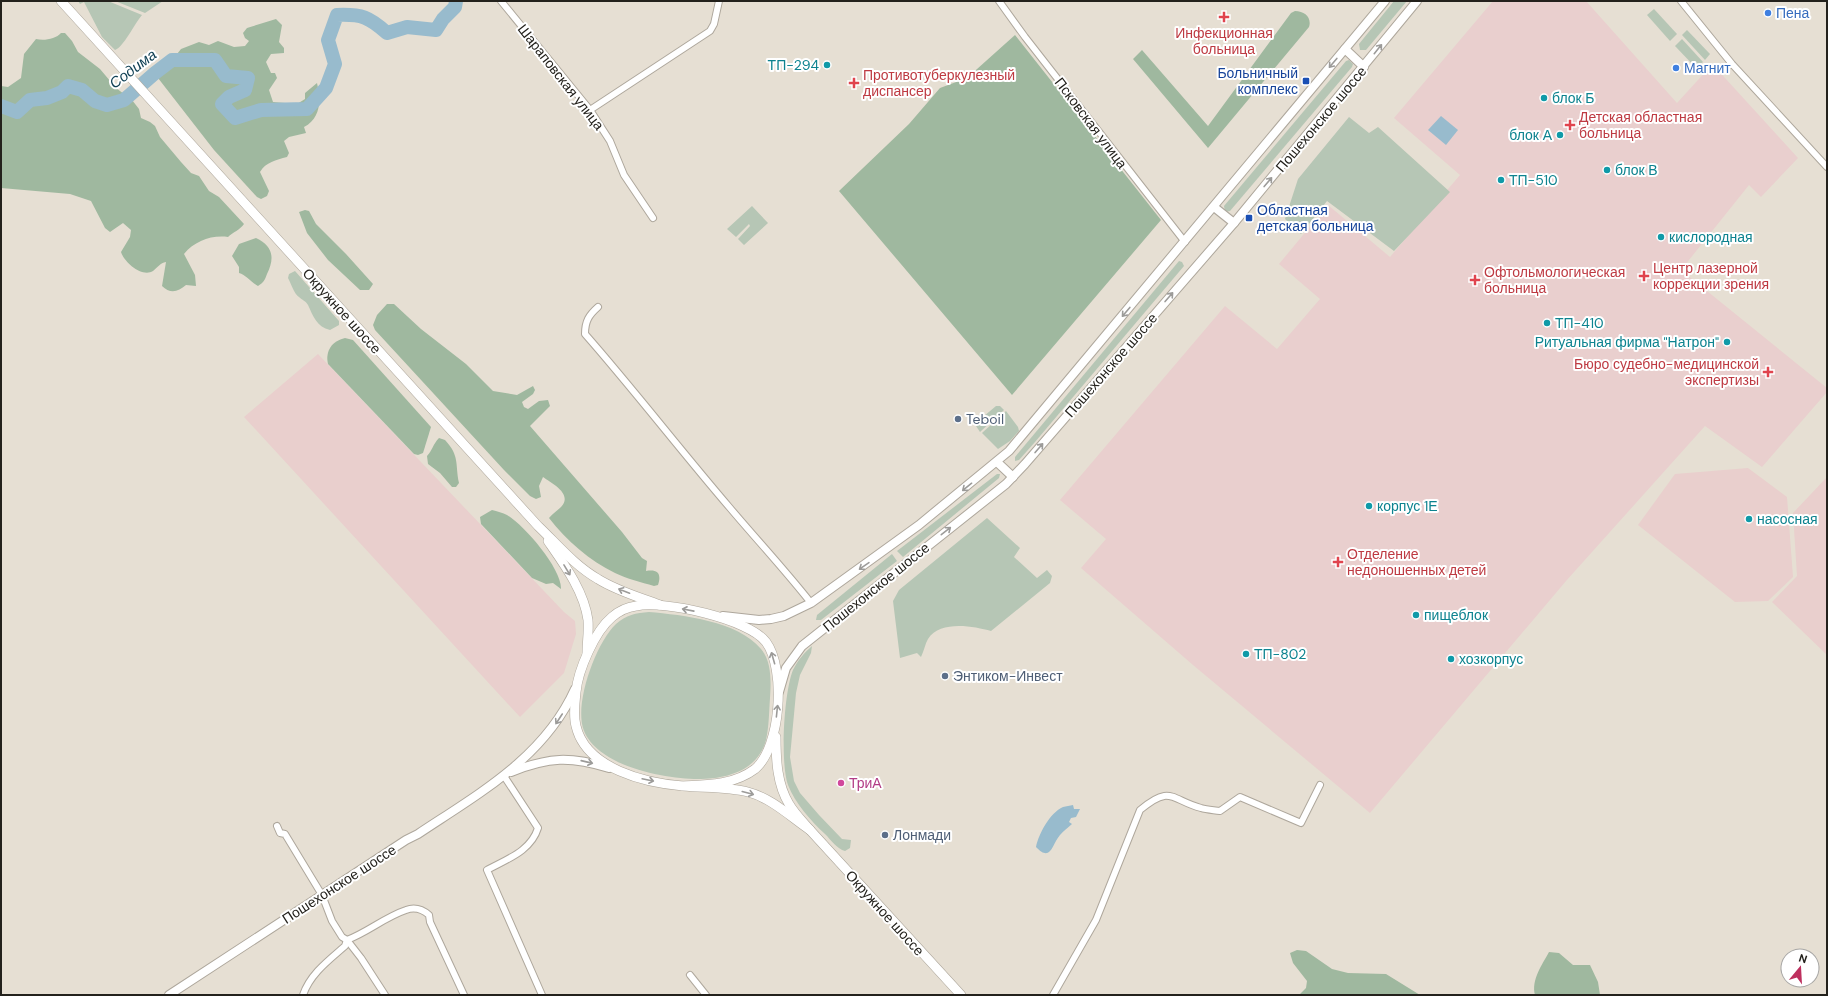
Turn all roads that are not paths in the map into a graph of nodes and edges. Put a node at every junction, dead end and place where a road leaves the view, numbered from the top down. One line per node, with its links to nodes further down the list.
1 (61, 1): 19 (main road, Окружное шоссе)
2 (501, 1): 10 (street, Шараповская улица)
3 (719, 1): 10 (street)
4 (999, 1): 15 (street, Псковская улица)
5 (1385, 1): 8 (main road, Пошехонское шоссе)
6 (1417, 1): 9 (main road, Пошехонское шоссе, one-way to 6)
7 (1681, 1): 11 (street)
8 (1345, 49): 9 (main road); 12 (main road, Пошехонское шоссе, one-way to 12)
9 (1364, 67): 14 (main road, Пошехонское шоссе, one-way to 9)
10 (590, 110): 13 (street, Шараповская улица)
11 (1827, 167)
12 (1214, 207): 14 (main road); 15 (main road, Пошехонское шоссе)
13 (653, 218)
14 (1234, 223): 18 (main road, Пошехонское шоссе, one-way to 14)
15 (1185, 242): 17 (main road, Пошехонское шоссе, one-way to 17)
16 (598, 307): 20 (street, Пошехонское шоссе)
17 (997, 462): 18 (main road); 20 (main road, Пошехонское шоссе, one-way to 20)
18 (1012, 477): 25 (main road, Пошехонское шоссе, one-way to 18)
19 (538, 526): 21 (main road, Окружное шоссе, one-way to 19); 23 (main road, Окружное шоссе, one-way to 23)
20 (811, 603): 22 (main road, Пошехонское шоссе)
21 (660, 605): 22 (main road, Окружное шоссе, one-way to 21); 23 (main road, Окружное шоссе)
22 (715, 616): 25 (main road, Окружное шоссе, one-way to 22)
23 (586, 658): 24 (main road, Окружное шоссе)
24 (577, 684): 27 (main road, Окружное шоссе); 28 (main road, one-way to 28)
25 (778, 697): 26 (main road, Окружное шоссе, one-way to 25)
26 (775, 726): 30 (main road, Окружное шоссе); 32 (main road, Окружное шоссе)
27 (616, 770): 28 (main road, one-way to 27); 30 (main road, Окружное шоссе, one-way to 30)
28 (506, 774): 33 (main road, Пошехонское шоссе); 40 (street)
29 (1320, 784): 43 (street)
30 (682, 786): 32 (main road, Окружное шоссе, one-way to 32)
31 (277, 826): 33 (street)
32 (810, 830): 42 (main road, Окружное шоссе)
33 (322, 895): 34 (street); 36 (main road, Пошехонское шоссе)
34 (347, 940): 37 (street); 38 (street); 39 (street)
35 (690, 975): 41 (street)
36 (169, 995)
37 (303, 995)
38 (385, 995)
39 (464, 995)
40 (542, 995)
41 (706, 995)
42 (961, 995)
43 (1053, 995)

